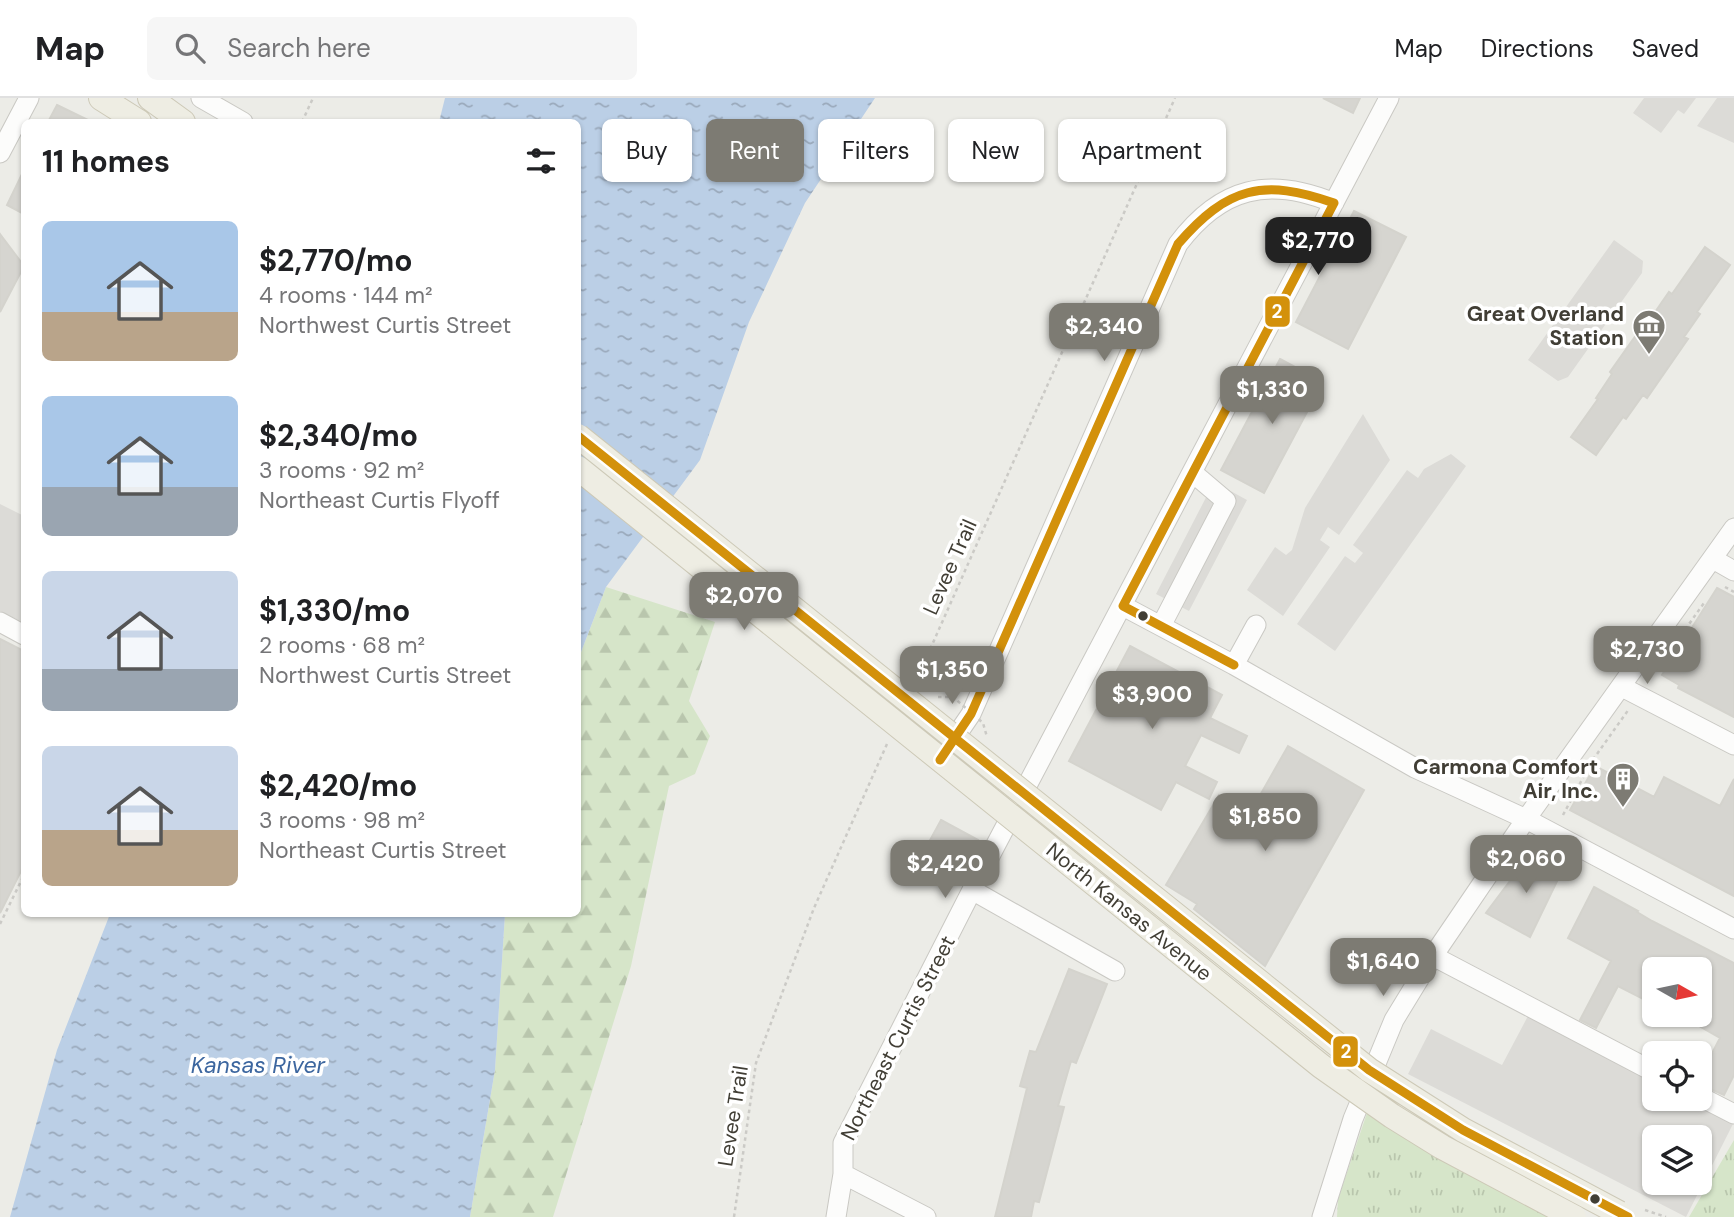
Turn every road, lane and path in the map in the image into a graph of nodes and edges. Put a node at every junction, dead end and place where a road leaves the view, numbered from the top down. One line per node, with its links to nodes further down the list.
1 (29, 98): 12 (street)
2 (101, 98): 8 (main road)
3 (150, 98): 9 (main road)
4 (201, 98): 10 (street)
5 (313, 98): 11 (path)
6 (1175, 98): 26 (path, Levee Trail)
7 (1389, 98): 13 (street, Northeast Curtis Street)
8 (134, 119)
9 (179, 119)
10 (238, 119)
11 (303, 119)
12 (0, 153)
13 (1334, 203): 16 (street, Northeast Curtis Street); 28 (street)
14 (581, 438): 28 (main road, North Kansas Avenue, bridge)
15 (581, 470): 31 (main road, North Kansas Avenue, bridge)
16 (1193, 473): 20 (street, Northeast Curtis Street); 23 (street)
17 (1734, 528): 18 (street)
18 (1713, 559): 19 (street); 27 (street)
19 (1734, 570)
20 (1123, 606): 23 (street); 34 (street, Northeast Curtis Street)
21 (0, 622): 24 (street)
22 (1256, 625): 25 (street)
23 (1161, 626): 25 (street)
24 (21, 633)
25 (1234, 664): 32 (street)
26 (915, 682)
27 (1622, 687): 30 (street); 32 (street)
28 (954, 739): 31 (street); 43 (main road, North Kansas Avenue, bridge)
29 (886, 745): 44 (path, Levee Trail)
30 (1734, 745)
31 (940, 760): 48 (main road, North Kansas Avenue, bridge)
32 (1526, 820): 36 (street); 37 (street)
33 (21, 881): 35 (path)
34 (972, 890): 38 (street); 42 (street, Northeast Curtis Street)
35 (0, 924)
36 (1734, 929)
37 (1433, 956): 39 (street); 47 (street)
38 (1115, 971)
39 (1642, 1066)
40 (1712, 1103): 41 (street)
41 (1734, 1114)
42 (843, 1174): 45 (street, Northeast Curtis Street); 46 (street)
43 (1631, 1213): 49 (path)
44 (734, 1217)
45 (836, 1217)
46 (926, 1217)
47 (1322, 1217)
48 (1574, 1217)
49 (1666, 1217)

